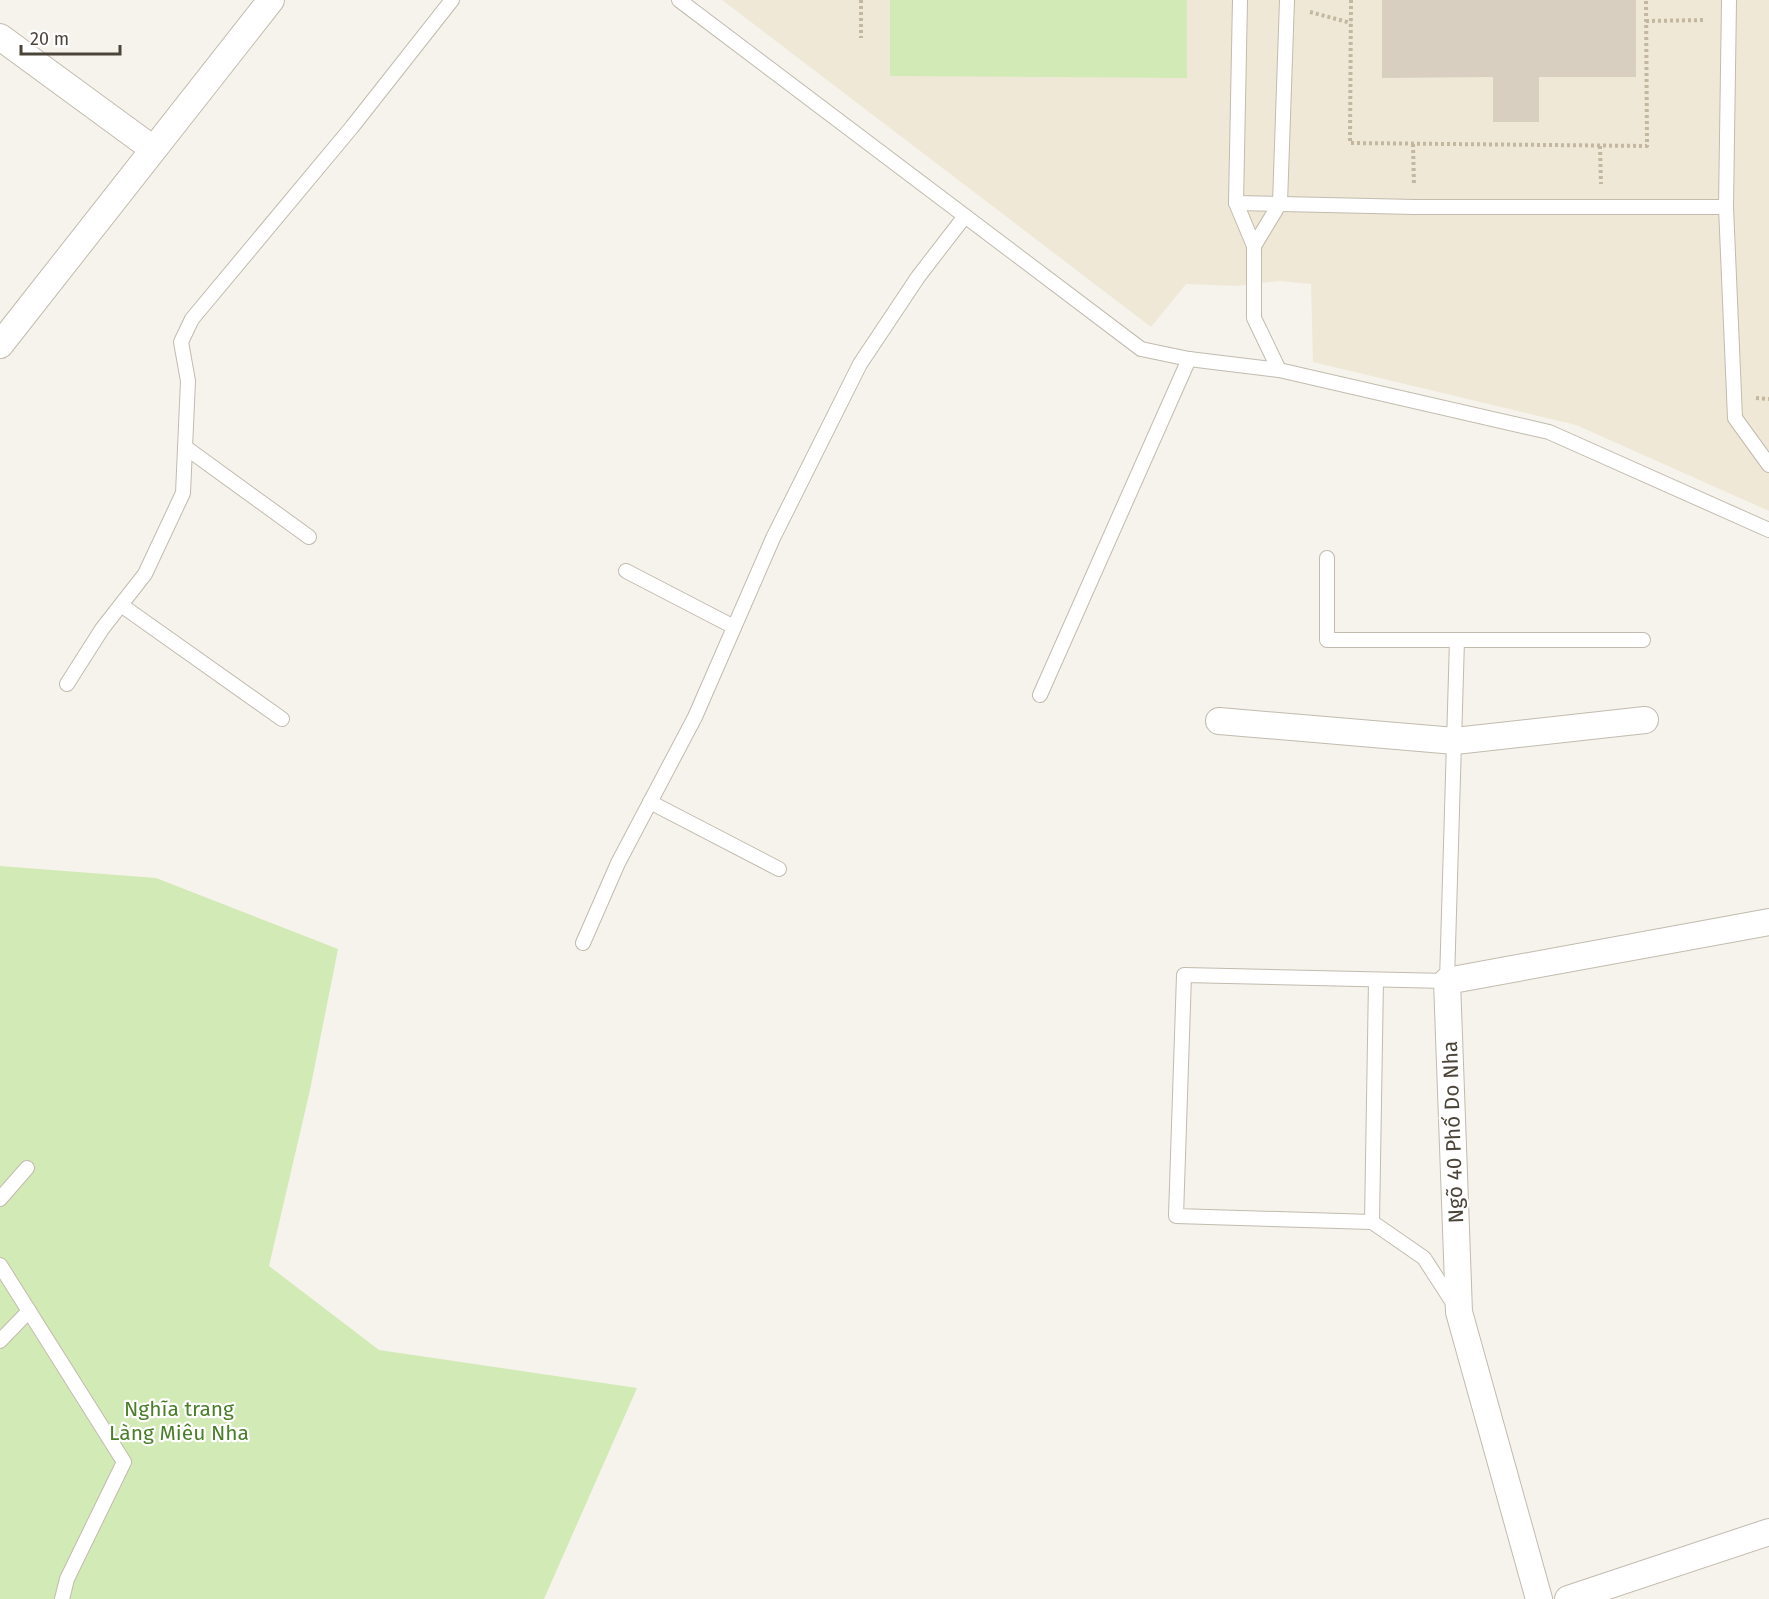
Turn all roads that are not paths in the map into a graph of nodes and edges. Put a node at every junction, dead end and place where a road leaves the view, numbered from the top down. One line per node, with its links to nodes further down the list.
1 (271, 0): 8 (street)
2 (452, 0): 17 (lane)
3 (679, 0): 12 (lane)
4 (1240, 0): 9 (lane)
5 (1287, 0): 10 (lane)
6 (1729, 0): 11 (lane)
7 (0, 37): 8 (street)
8 (153, 150): 14 (street)
9 (1236, 203): 10 (lane); 13 (lane)
10 (1280, 204): 11 (lane); 13 (lane)
11 (1726, 207): 18 (lane)
12 (965, 216): 15 (lane); 24 (lane)
13 (1254, 246): 16 (lane)
14 (1, 342)
15 (1189, 359): 16 (lane); 28 (lane)
16 (1279, 370): 19 (lane)
17 (185, 447): 20 (lane); 23 (lane)
18 (1769, 465)
19 (1769, 530)
20 (309, 537)
21 (1327, 558): 25 (lane)
22 (626, 571): 24 (lane)
23 (121, 604): 27 (lane); 29 (lane)
24 (734, 627): 33 (lane)
25 (1457, 640): 26 (lane); 32 (lane)
26 (1643, 640)
27 (67, 684)
28 (1040, 695)
29 (282, 718)
30 (1645, 720): 32 (street)
31 (1219, 721): 32 (street)
32 (1455, 741): 38 (lane)
33 (650, 802): 34 (lane); 36 (lane)
34 (779, 869)
35 (1769, 921): 38 (street)
36 (584, 943)
37 (1376, 980): 38 (lane); 41 (lane); 41 (lane)
38 (1447, 981): 44 (street, Ngõ 40 Phố Do Nha)
39 (27, 1168): 40 (lane)
40 (0, 1199)
41 (1372, 1222): 44 (lane)
42 (0, 1265): 43 (lane)
43 (30, 1311): 45 (lane); 47 (lane)
44 (1459, 1312): 48 (street, Ngõ 40 Phố Do Nha)
45 (0, 1341)
46 (1769, 1532): 49 (street)
47 (62, 1599)
48 (1539, 1599)
49 (1568, 1599)

